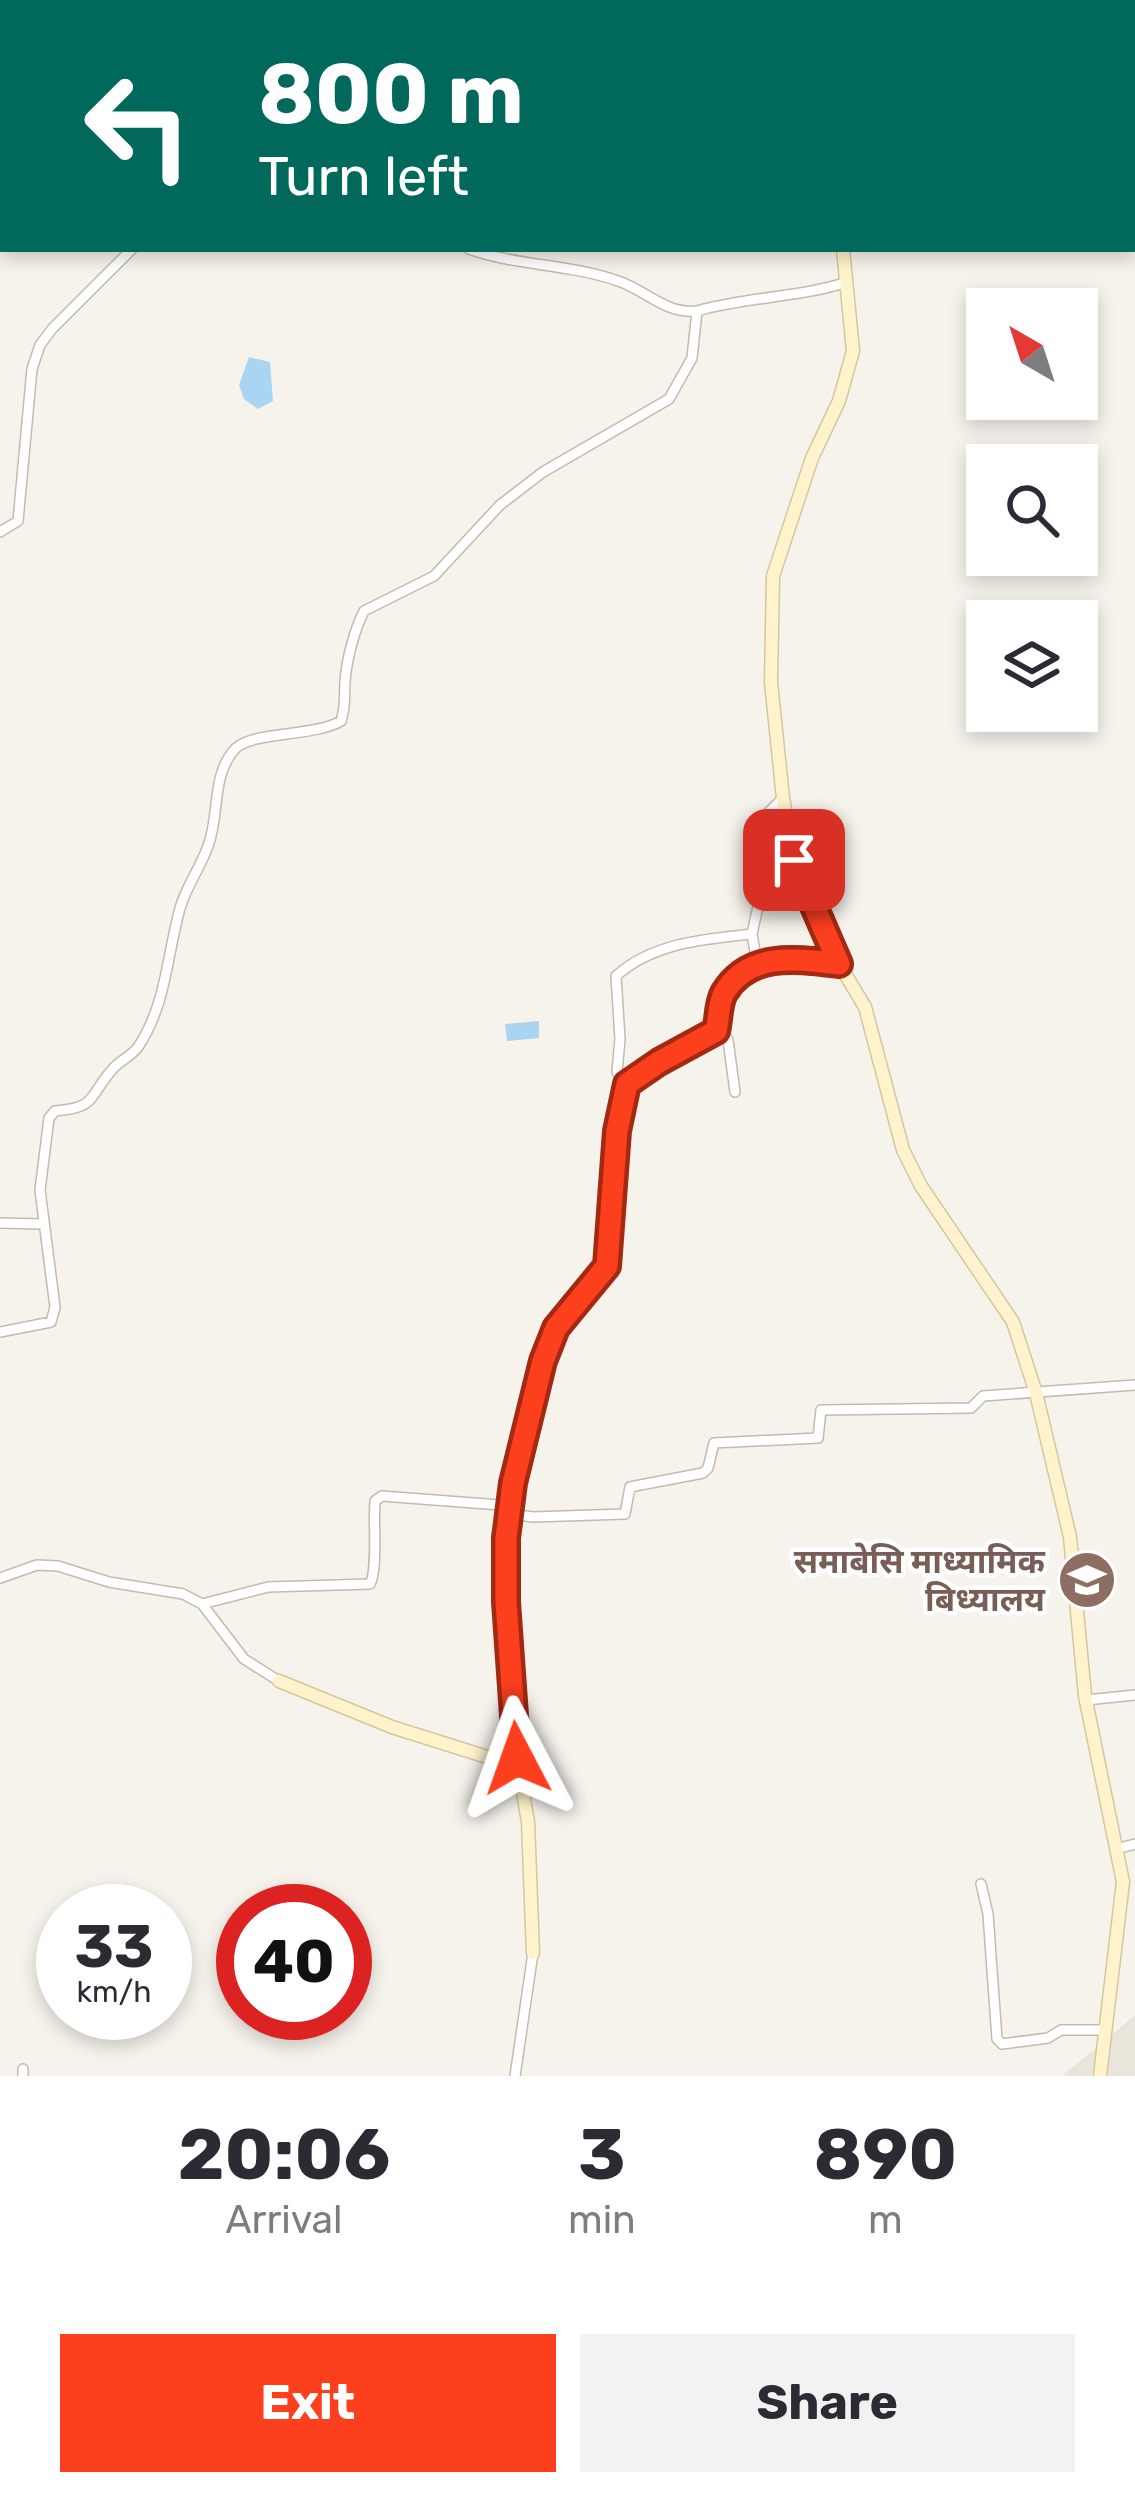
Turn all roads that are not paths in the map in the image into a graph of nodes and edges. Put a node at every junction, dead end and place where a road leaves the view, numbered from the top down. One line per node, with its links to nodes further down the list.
1 (129, 252): 6 (street)
2 (484, 252): 5 (street)
3 (843, 252): 4 (street)
4 (844, 283): 5 (street); 7 (street)
5 (697, 311): 16 (street)
6 (0, 532)
7 (783, 798): 8 (street); 10 (street)
8 (752, 934): 9 (street); 12 (street)
9 (758, 963): 10 (street); 11 (street)
10 (839, 964): 19 (street)
11 (718, 1023): 12 (street); 13 (street)
12 (627, 1084): 14 (street)
13 (735, 1092)
14 (620, 1106): 20 (street)
15 (0, 1223): 16 (street)
16 (43, 1224): 17 (street)
17 (0, 1332)
18 (1135, 1385): 19 (street)
19 (1036, 1393): 20 (street); 25 (street)
20 (511, 1510): 22 (street); 26 (street)
21 (0, 1578): 22 (street)
22 (202, 1604): 23 (street)
23 (279, 1681): 26 (street)
24 (1135, 1695): 25 (street)
25 (1086, 1700): 28 (street)
26 (517, 1758): 30 (street)
27 (1135, 1844): 28 (street)
28 (1116, 1849): 31 (street)
29 (981, 1883): 31 (street)
30 (533, 1953): 32 (street)
31 (1103, 2030): 33 (street)
32 (515, 2076)
33 (1100, 2076)

